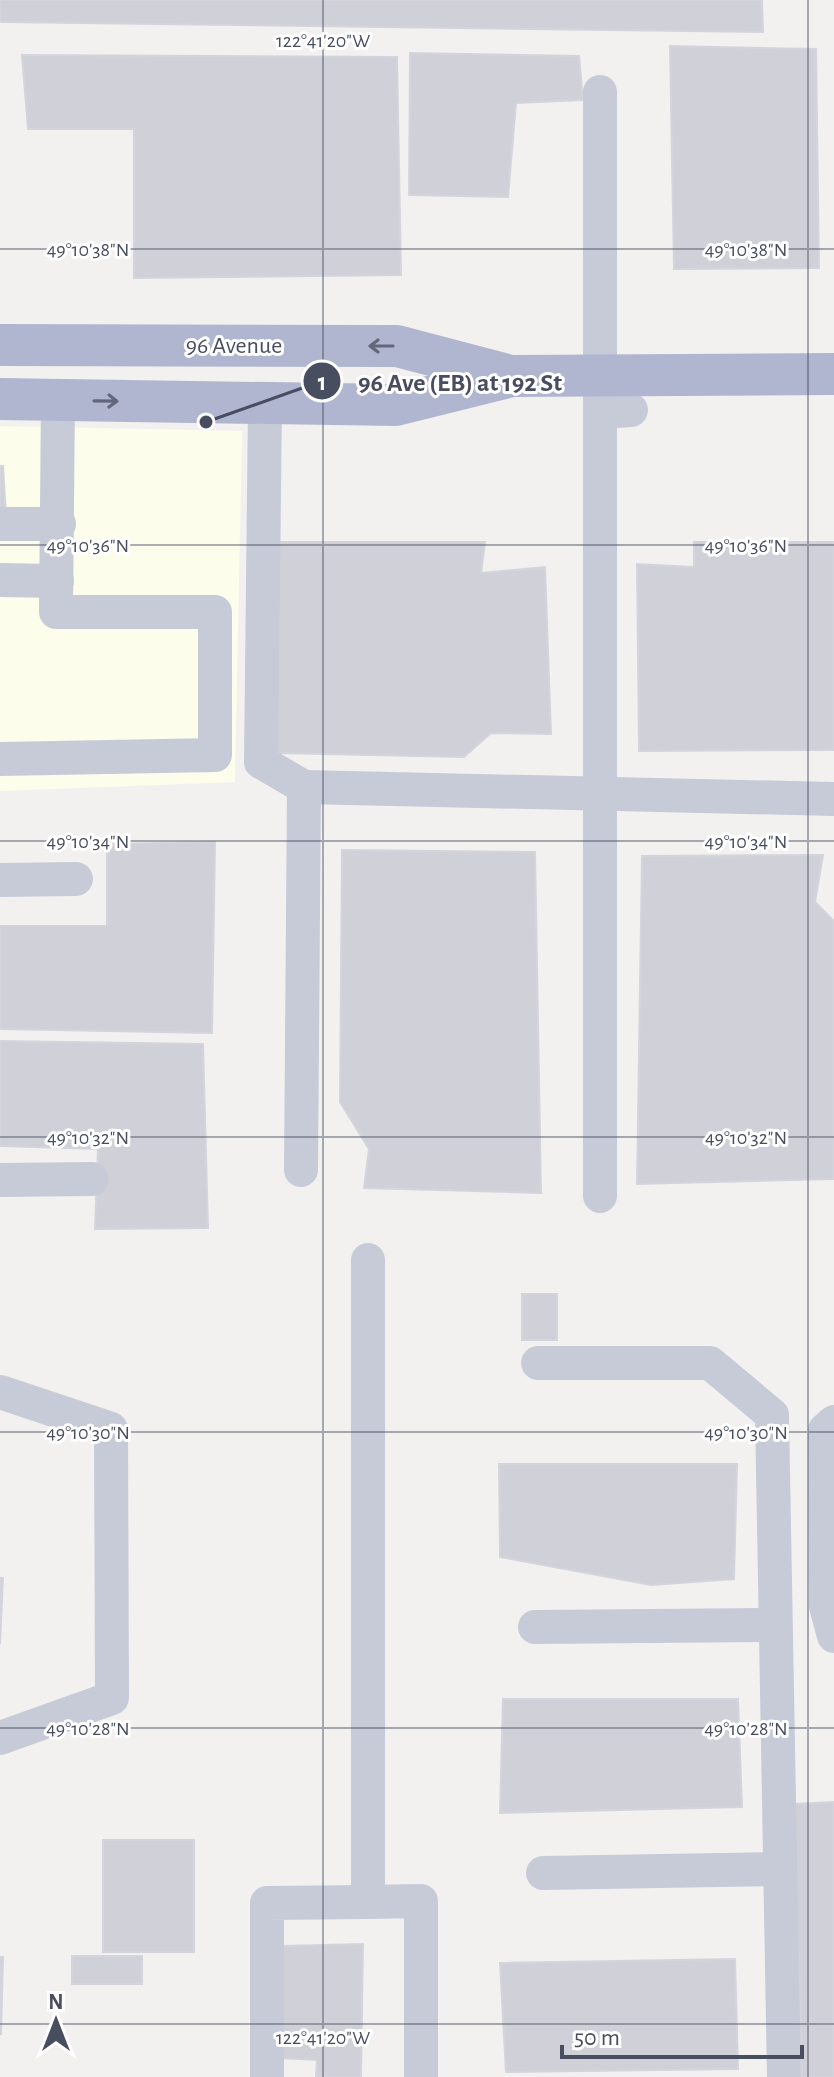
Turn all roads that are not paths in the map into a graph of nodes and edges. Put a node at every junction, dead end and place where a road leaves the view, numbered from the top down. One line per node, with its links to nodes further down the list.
1 (600, 92): 6 (lane)
2 (0, 345): 4 (main road, 96 Avenue, one-way to 2)
3 (834, 374): 6 (main road, 96 Avenue)
4 (512, 376): 6 (main road, 96 Avenue); 8 (main road, 96 Avenue)
5 (0, 399): 7 (main road, 96 Avenue)
6 (611, 399): 15 (lane)
7 (58, 400): 8 (main road, 96 Avenue, one-way to 8); 10 (lane)
8 (265, 403): 14 (lane)
9 (0, 524): 10 (lane)
10 (59, 524): 12 (lane)
11 (0, 580): 12 (lane)
12 (57, 581): 13 (lane)
13 (0, 759)
14 (304, 787): 15 (lane); 19 (lane)
15 (600, 795): 16 (lane); 22 (lane)
16 (834, 799)
17 (76, 879): 18 (lane)
18 (0, 880)
19 (301, 1170)
20 (92, 1179): 21 (lane)
21 (0, 1180)
22 (600, 1196)
23 (368, 1260): 33 (lane)
24 (538, 1363): 27 (lane)
25 (0, 1392): 30 (lane)
26 (834, 1422): 29 (lane)
27 (775, 1625): 28 (lane); 31 (lane)
28 (535, 1627)
29 (834, 1636)
30 (0, 1738)
31 (780, 1869): 32 (lane); 36 (lane)
32 (543, 1873)
33 (368, 1902): 34 (lane); 35 (lane)
34 (267, 2077)
35 (421, 2077)
36 (784, 2077)

